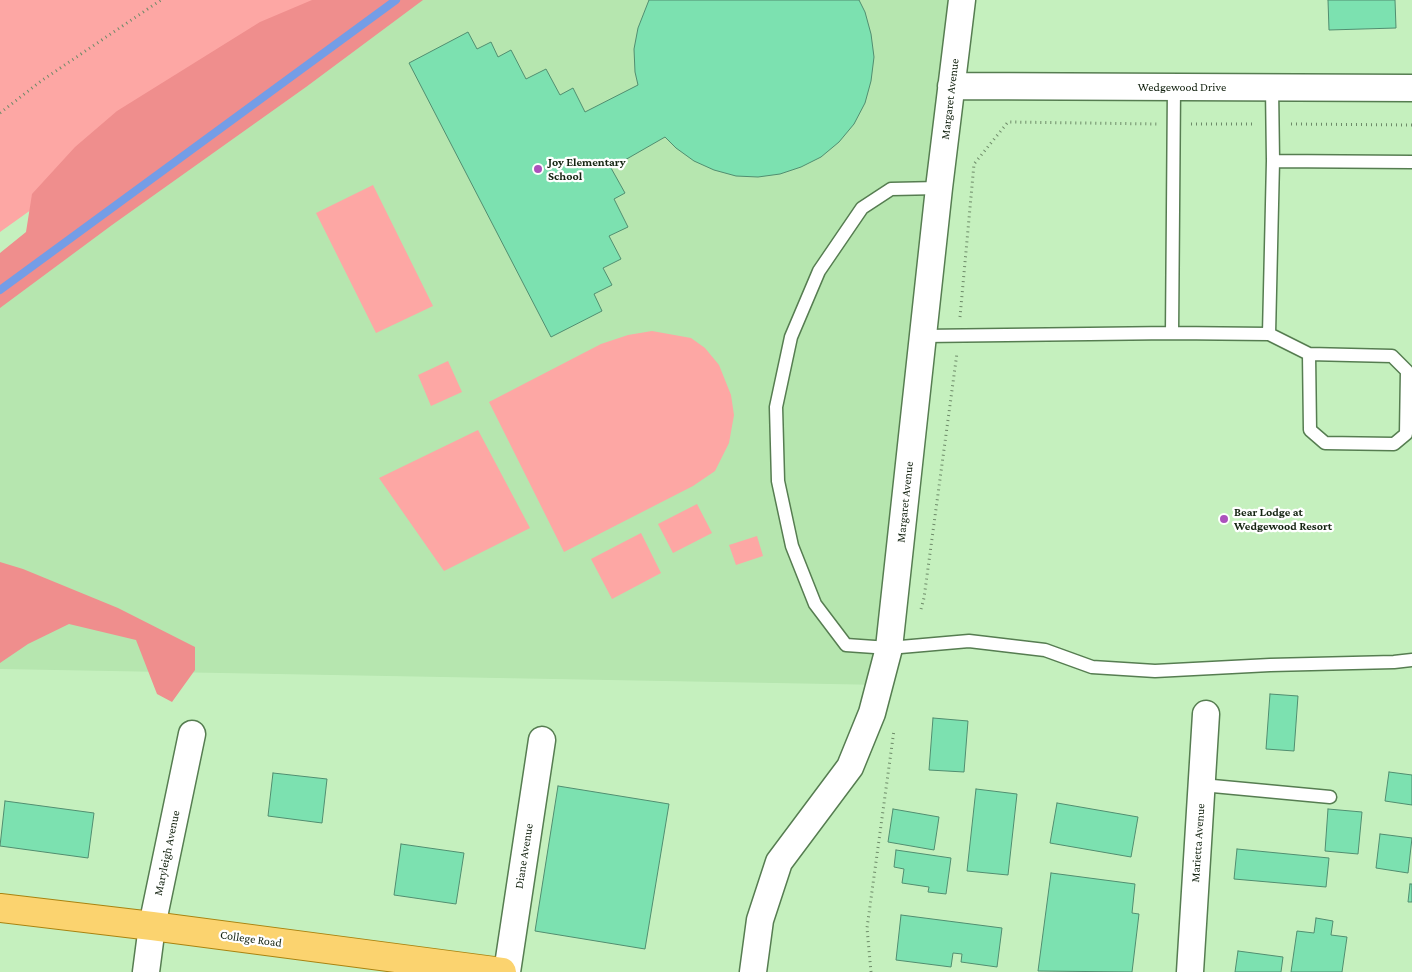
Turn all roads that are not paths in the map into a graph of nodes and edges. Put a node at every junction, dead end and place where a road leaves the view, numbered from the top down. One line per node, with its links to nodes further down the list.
1 (962, 0): 2 (street, Margaret Avenue)
2 (951, 86): 3 (street, Wedgewood Drive); 8 (street, Margaret Avenue)
3 (1174, 87): 4 (street, Wedgewood Drive); 9 (lane)
4 (1272, 87): 5 (street, Wedgewood Drive); 6 (lane)
5 (1412, 88)
6 (1273, 161): 7 (lane); 10 (lane)
7 (1412, 162)
8 (939, 188): 11 (street, Margaret Avenue); 13 (lane)
9 (1172, 334): 10 (lane); 11 (lane)
10 (1269, 334): 12 (lane)
11 (923, 336): 13 (street, Margaret Avenue)
12 (1309, 354): 12 (lane)
13 (900, 648): 14 (lane); 25 (street, Margaret Avenue)
14 (1412, 660)
15 (1206, 714): 18 (street, Marietta Avenue)
16 (192, 734): 21 (street, Maryleigh Avenue)
17 (542, 740): 24 (street, Diane Avenue)
18 (1202, 785): 19 (lane); 26 (street, Marietta Avenue)
19 (1330, 796)
20 (0, 908): 21 (main road, College Road)
21 (152, 926): 22 (street, Maryleigh Avenue); 23 (main road, College Road)
22 (146, 972)
23 (502, 972)
24 (507, 972)
25 (753, 972)
26 (1190, 972)

